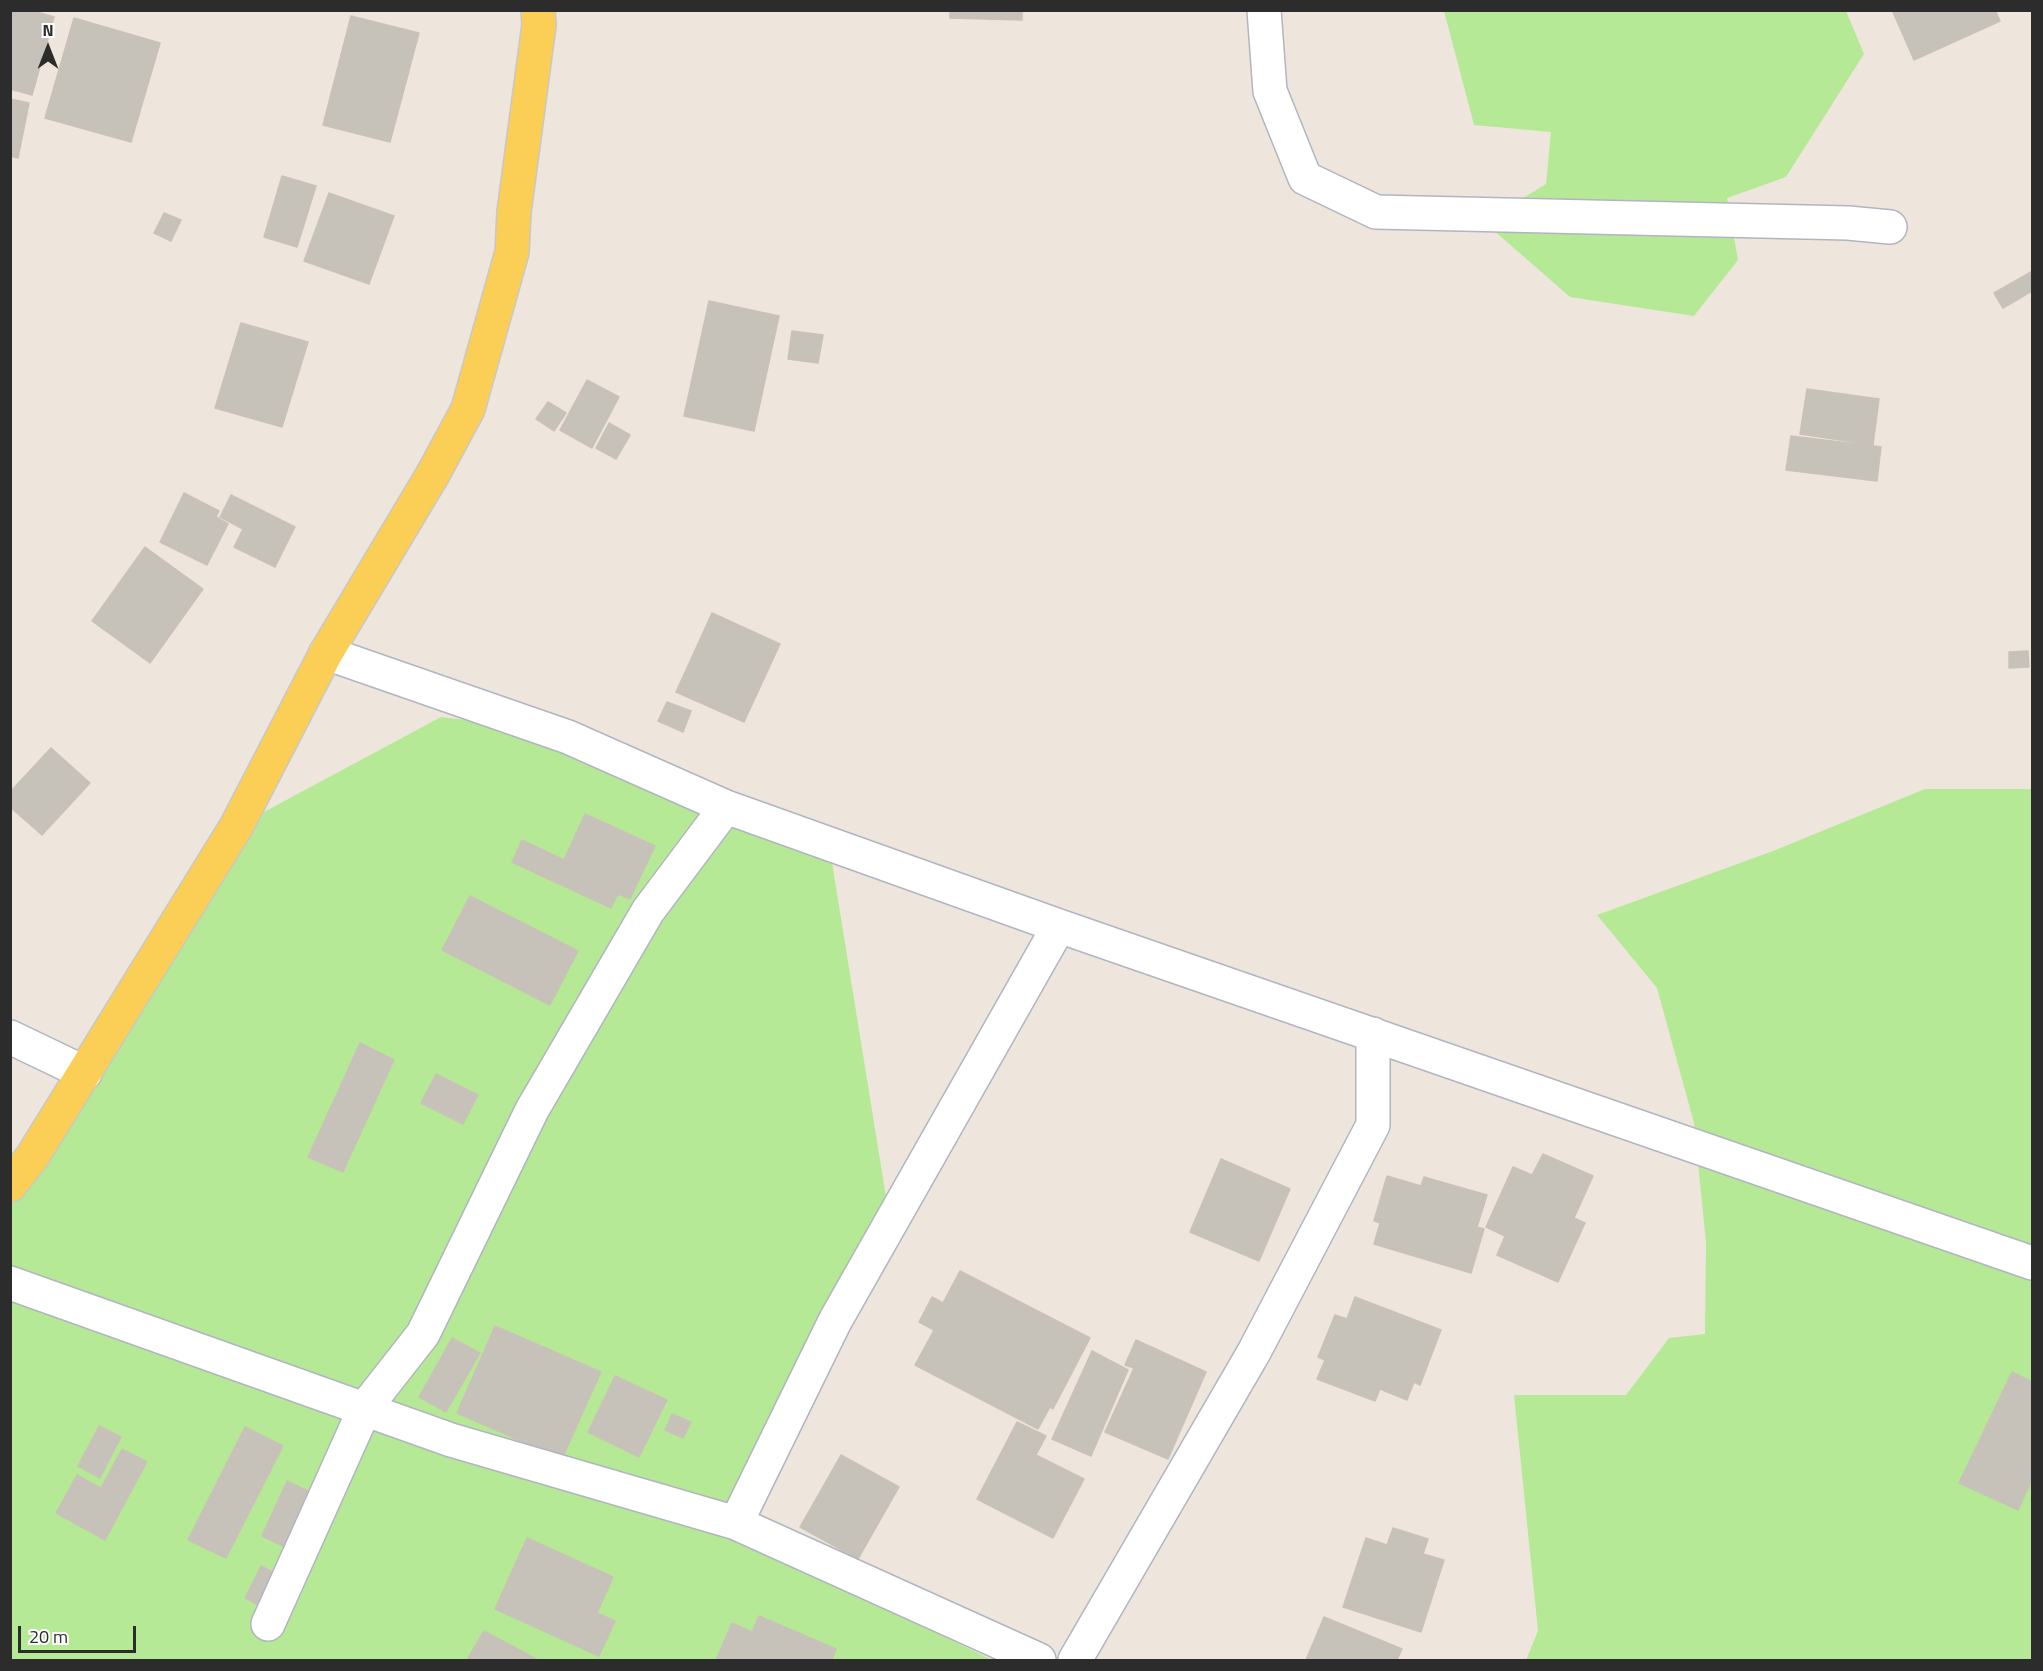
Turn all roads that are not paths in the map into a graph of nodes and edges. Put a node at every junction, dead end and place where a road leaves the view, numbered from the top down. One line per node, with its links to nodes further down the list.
1 (538, 10): 4 (main road)
2 (1264, 10): 3 (street)
3 (1890, 227)
4 (326, 653): 5 (street); 9 (main road)
5 (726, 807): 6 (street); 13 (street)
6 (1059, 926): 7 (street); 14 (street)
7 (1373, 1034): 11 (street); 17 (street)
8 (10, 1037): 9 (street)
9 (85, 1072): 10 (main road)
10 (10, 1185)
11 (2032, 1263)
12 (10, 1283): 13 (street)
13 (366, 1408): 14 (street); 15 (street)
14 (736, 1523): 16 (street)
15 (268, 1624)
16 (1039, 1660)
17 (1075, 1660)

